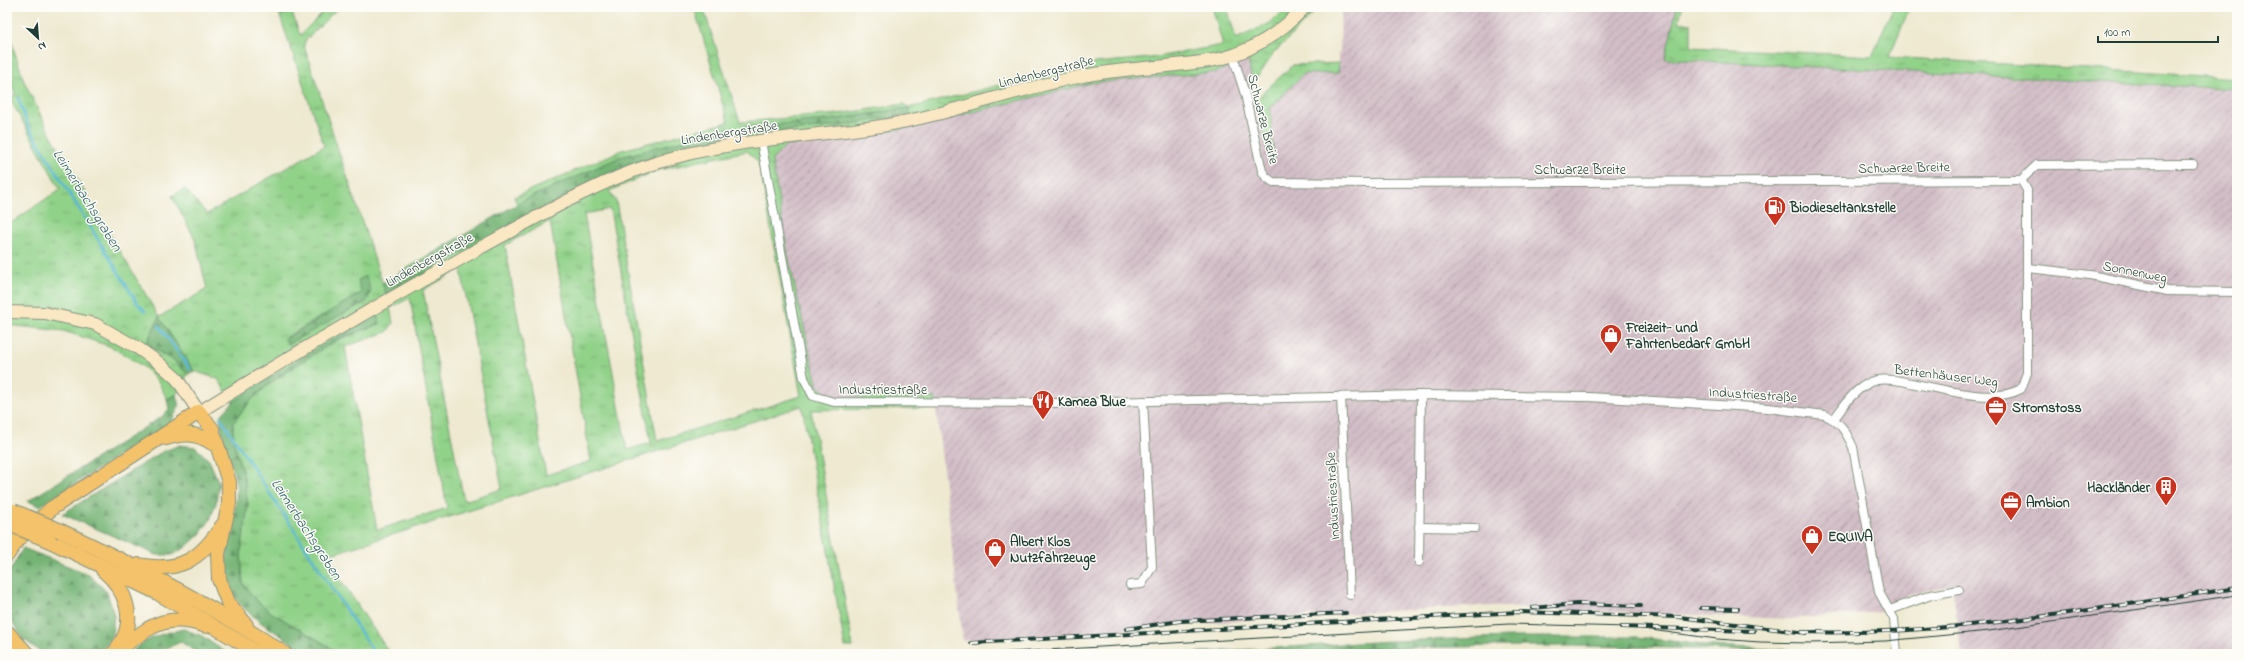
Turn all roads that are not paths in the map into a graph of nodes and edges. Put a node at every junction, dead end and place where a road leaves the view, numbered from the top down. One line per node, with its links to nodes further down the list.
1 (1305, 7): 2 (main road, Lindenbergstraße)
2 (1233, 56): 3 (main road, Lindenbergstraße); 5 (street, Schwarze Breite)
3 (761, 141): 11 (street, Industriestraße); 12 (main road, Lindenbergstraße)
4 (2193, 164): 5 (street)
5 (2021, 180): 6 (street)
6 (2028, 268): 7 (street, Sonnenweg); 13 (street, Bettenhäuser Weg)
7 (2237, 292)
8 (7, 312): 12 (main road)
9 (1421, 395): 10 (street, Industriestraße); 13 (street, Industriestraße); 19 (street)
10 (1341, 396): 11 (street, Industriestraße); 27 (street, Industriestraße)
11 (1143, 401): 25 (street)
12 (199, 412): 14 (highway); 15 (highway); 16 (highway)
13 (1834, 419): 28 (street)
14 (156, 441): 15 (highway); 21 (highway)
15 (212, 443): 16 (highway)
16 (223, 461): 18 (highway)
17 (9, 514): 22 (highway, bridge); 23 (highway, bridge)
18 (224, 523): 23 (highway); 30 (highway)
19 (1419, 526): 20 (street); 24 (street)
20 (1475, 528)
21 (7, 555)
22 (88, 557): 31 (highway); 33 (highway)
23 (127, 562): 30 (highway)
24 (1419, 562)
25 (1130, 585)
26 (1959, 590): 28 (street)
27 (1350, 595)
28 (1890, 610): 36 (street)
29 (7, 632): 32 (highway)
30 (253, 633): 35 (highway)
31 (229, 634): 33 (highway); 34 (highway)
32 (26, 654)
33 (112, 654)
34 (260, 654)
35 (285, 654)
36 (1897, 654)

